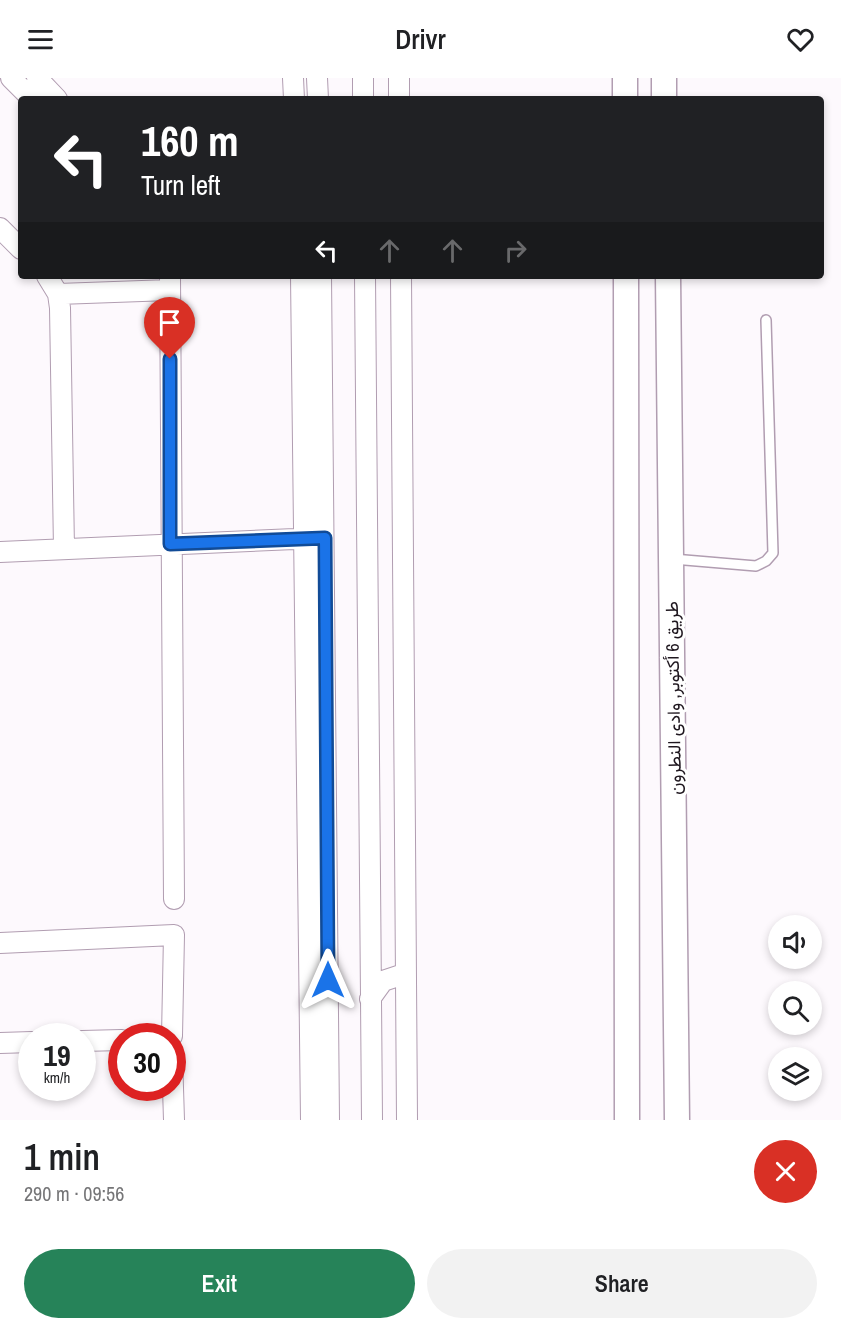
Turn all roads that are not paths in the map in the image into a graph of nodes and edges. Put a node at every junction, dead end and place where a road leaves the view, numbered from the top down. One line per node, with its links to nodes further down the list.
1 (11, 78): 9 (street)
2 (37, 78): 10 (street)
3 (293, 78): 11 (street)
4 (317, 78): 12 (street)
5 (363, 78): 13 (street)
6 (399, 78): 14 (street)
7 (625, 78): 15 (street)
8 (664, 78): 16 (street)
9 (29, 96)
10 (54, 96)
11 (294, 96)
12 (318, 96)
13 (363, 96)
14 (399, 96)
15 (625, 96)
16 (664, 96)
17 (0, 228): 18 (street)
18 (18, 246)
19 (49, 279): 27 (street)
20 (301, 279): 30 (street)
21 (321, 279): 29 (street)
22 (364, 279): 36 (street)
23 (401, 279): 37 (street)
24 (626, 279): 50 (street)
25 (668, 279): 34 (street, طريق 6 أكتوبر, وادى النطرون)
26 (170, 283): 27 (street); 31 (street)
27 (58, 294): 32 (street)
28 (766, 320): 34 (lane)
29 (325, 538): 30 (street); 47 (street)
30 (305, 539): 31 (street); 46 (street)
31 (170, 544): 32 (street); 35 (street)
32 (64, 549): 33 (street)
33 (0, 552)
34 (671, 559): 51 (street, طريق 6 أكتوبر, وادى النطرون)
35 (174, 899)
36 (370, 914): 37 (street); 40 (street)
37 (406, 917): 39 (street)
38 (0, 943): 41 (street)
39 (404, 974): 40 (street); 49 (street)
40 (370, 999): 48 (street)
41 (172, 1023)
42 (18, 1042): 43 (street)
43 (0, 1043)
44 (173, 1101): 45 (street)
45 (174, 1120)
46 (311, 1120)
47 (329, 1120)
48 (372, 1120)
49 (407, 1120)
50 (627, 1120)
51 (678, 1120)

